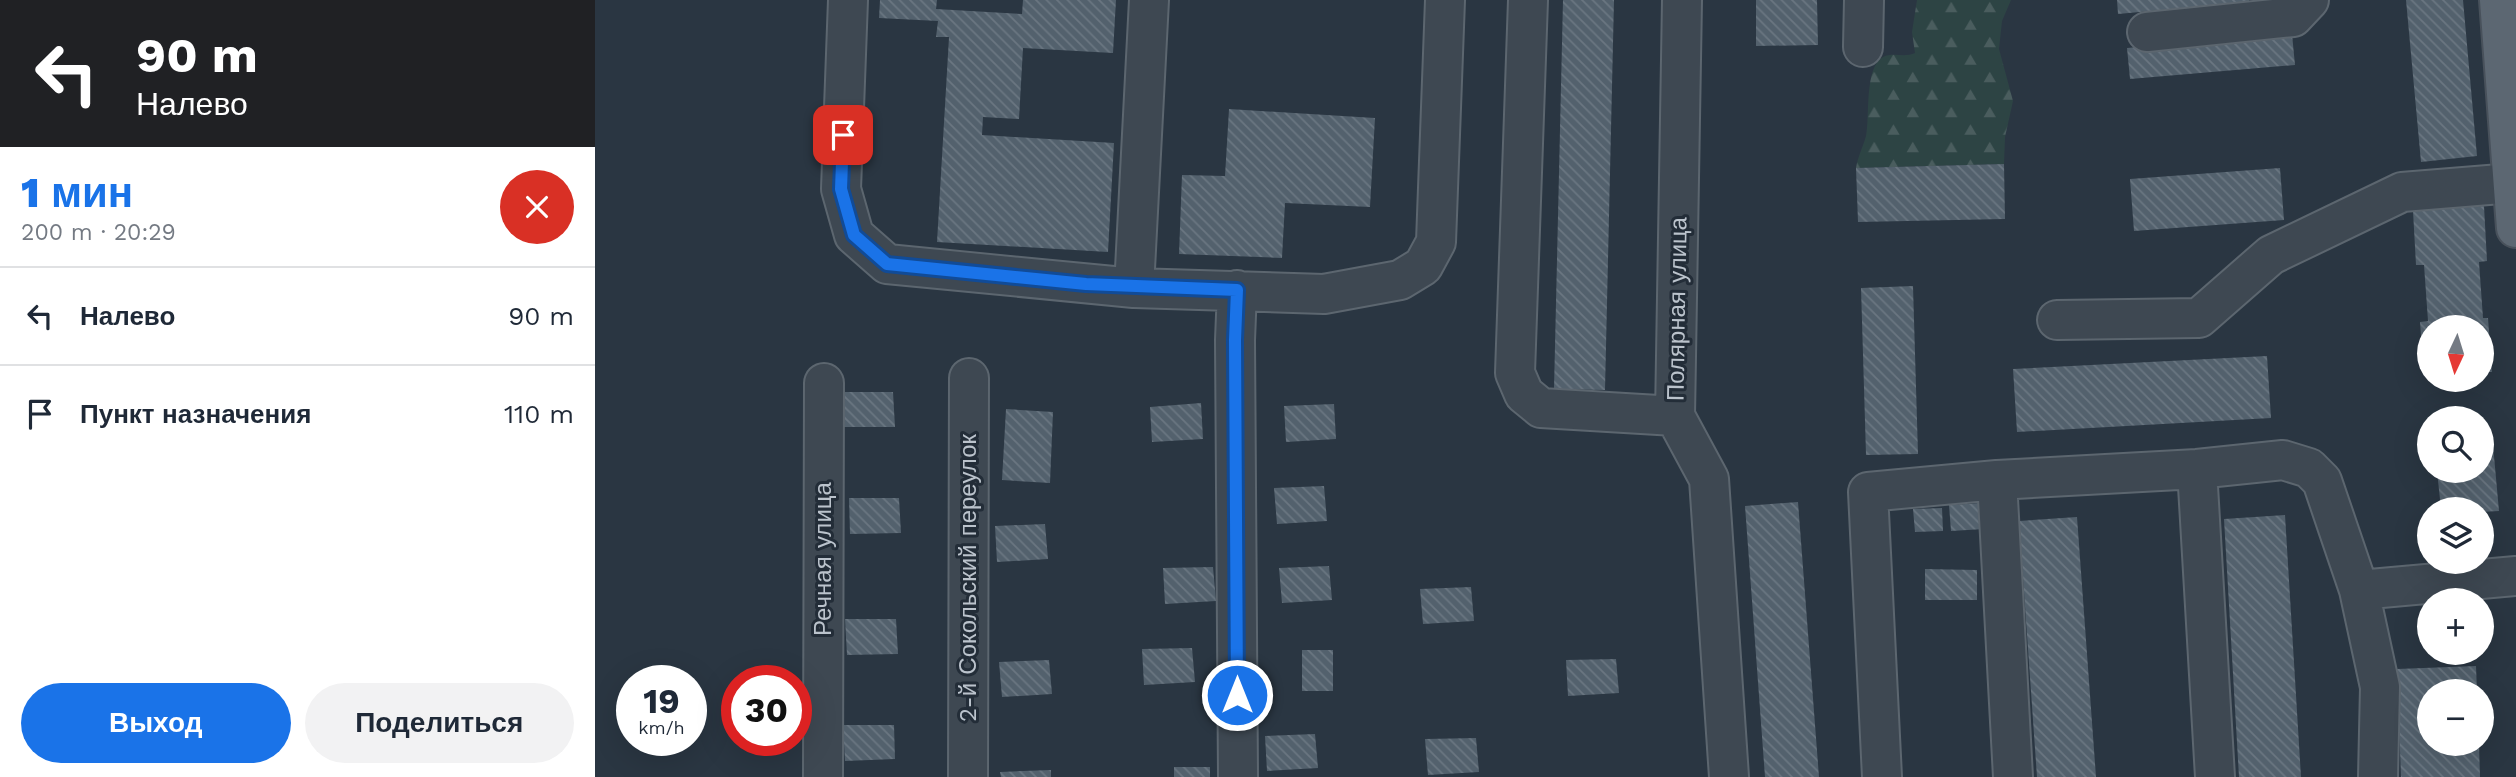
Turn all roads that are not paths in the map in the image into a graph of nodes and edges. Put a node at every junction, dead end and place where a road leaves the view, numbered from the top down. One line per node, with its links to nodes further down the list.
1 (848, 0): 13 (street)
2 (1149, 0): 13 (street)
3 (1445, 0): 14 (street)
4 (1528, 0): 18 (street)
5 (1682, 0): 18 (street, Полярная улица)
6 (1864, 0): 10 (street)
7 (2309, 0): 9 (street)
8 (2499, 0): 11 (main road)
9 (2147, 32)
10 (1863, 47)
11 (2512, 183): 12 (main road); 15 (street)
12 (2516, 228)
13 (1134, 288): 14 (street)
14 (1237, 290): 25 (street)
15 (2057, 320)
16 (969, 379): 24 (street, 2-й Сокольский переулок)
17 (824, 383): 23 (street, Речная улица)
18 (1675, 416): 26 (street, Полярная улица)
19 (2197, 469): 20 (street); 22 (street); 29 (street)
20 (1997, 480): 27 (street); 28 (street)
21 (2516, 576): 22 (street)
22 (2359, 590): 30 (street)
23 (823, 777)
24 (968, 777)
25 (1238, 777)
26 (1729, 777)
27 (1882, 777)
28 (2013, 777)
29 (2215, 777)
30 (2378, 777)

